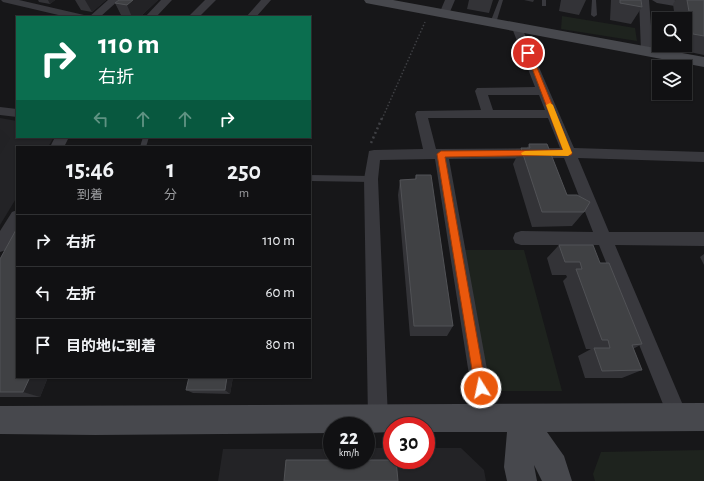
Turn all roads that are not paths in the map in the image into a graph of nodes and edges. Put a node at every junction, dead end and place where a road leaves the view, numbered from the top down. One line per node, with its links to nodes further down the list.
1 (6, 0): 12 (street)
2 (114, 0): 19 (street)
3 (167, 0): 20 (street)
4 (211, 0): 21 (street)
5 (266, 0): 22 (street)
6 (371, 0): 16 (street)
7 (450, 0): 16 (street)
8 (501, 0): 23 (lane)
9 (594, 0): 17 (lane)
10 (644, 0): 25 (street)
11 (657, 0): 14 (street)
12 (20, 1): 15 (street)
13 (58, 3): 15 (street)
14 (704, 8)
15 (49, 10): 18 (street)
16 (444, 14): 23 (street)
17 (594, 15)
18 (76, 16)
19 (95, 16)
20 (151, 16)
21 (194, 16)
22 (253, 16)
23 (493, 23): 24 (street)
24 (517, 28): 25 (street); 27 (street)
25 (647, 51): 26 (street)
26 (704, 62)
27 (544, 91): 30 (street); 31 (street)
28 (0, 111): 29 (street)
29 (16, 113)
30 (488, 113): 31 (street); 33 (street)
31 (553, 114): 32 (street)
32 (568, 153): 33 (street); 34 (street); 39 (street)
33 (436, 155): 36 (street); 44 (street)
34 (702, 161)
35 (311, 178): 36 (lane)
36 (371, 179): 43 (street)
37 (16, 218): 41 (street)
38 (521, 238): 39 (street)
39 (605, 238): 40 (street); 42 (street)
40 (704, 239)
41 (0, 245)
42 (691, 417): 45 (street)
43 (378, 418): 44 (street); 46 (street)
44 (486, 419): 45 (street)
45 (522, 419): 47 (street); 48 (street)
46 (0, 420)
47 (522, 481)
48 (557, 481)

